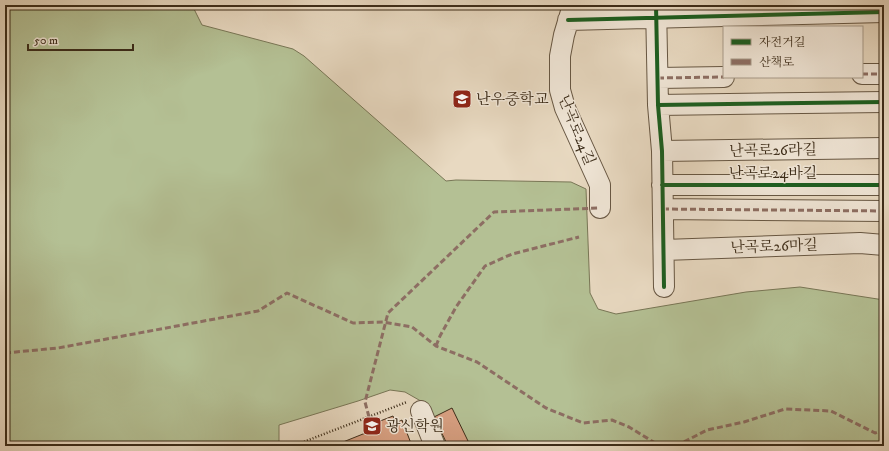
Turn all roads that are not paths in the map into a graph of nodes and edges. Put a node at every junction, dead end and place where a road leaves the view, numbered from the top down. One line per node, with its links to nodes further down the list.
1 (862, 9): 2 (street); 5 (street)
2 (802, 10): 3 (street)
3 (656, 11): 4 (street); 9 (street)
4 (570, 12): 16 (street, 난곡로24길)
5 (884, 12)
6 (863, 74): 7 (street)
7 (884, 74)
8 (723, 77): 9 (street)
9 (658, 78): 11 (street)
10 (884, 102): 11 (street)
11 (658, 105): 13 (street)
12 (884, 148): 13 (street, 난곡로26라길)
13 (662, 151): 14 (street)
14 (662, 185): 15 (street, 난곡로24바길); 17 (street)
15 (884, 185)
16 (600, 208)
17 (663, 209): 18 (street); 20 (street)
18 (884, 211)
19 (884, 245): 20 (street, 난곡로26마길)
20 (664, 250): 21 (street)
21 (664, 287)
22 (421, 411): 23 (street)
23 (435, 446)

